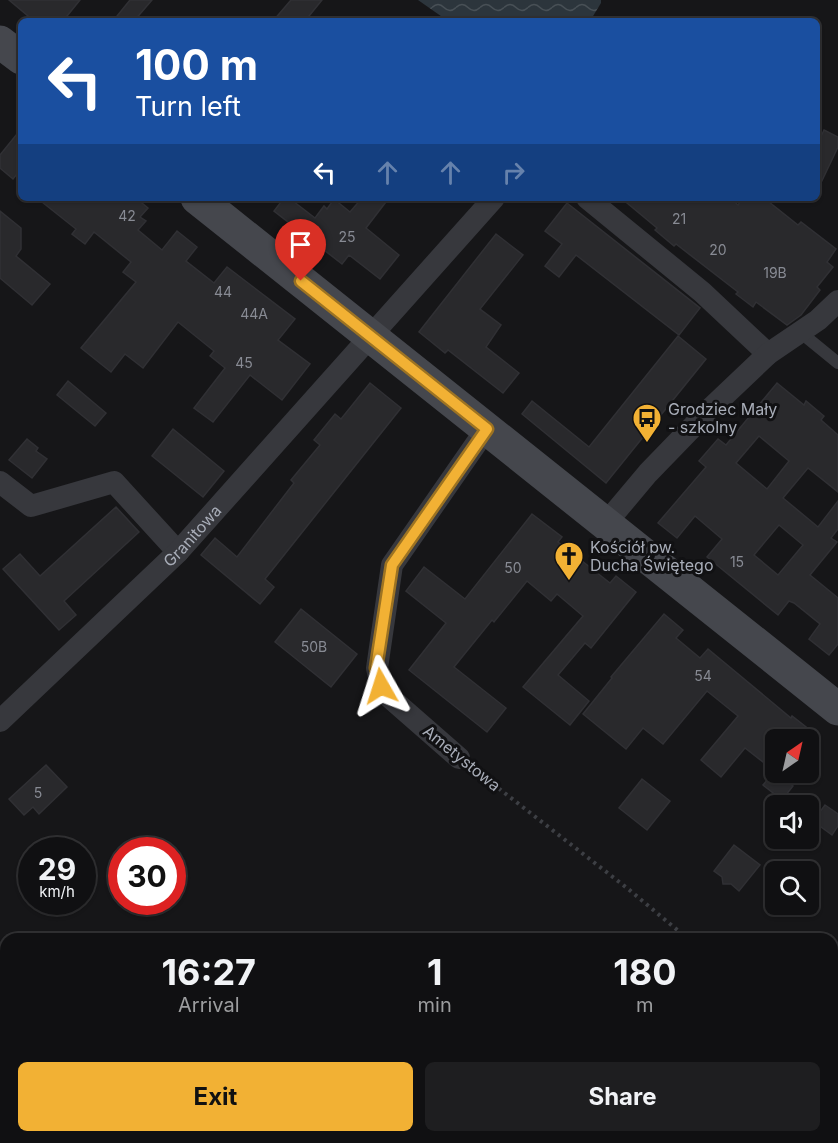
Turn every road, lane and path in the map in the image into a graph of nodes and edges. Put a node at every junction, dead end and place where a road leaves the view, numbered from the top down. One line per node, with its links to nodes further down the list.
1 (0, 42): 2 (main road)
2 (18, 56)
3 (201, 201): 8 (main road)
4 (491, 201): 8 (street, Granitowa)
5 (591, 201): 9 (street)
6 (838, 301): 7 (street)
7 (800, 332): 9 (street); 10 (lane)
8 (370, 336): 11 (main road); 14 (street, Granitowa)
9 (768, 354): 13 (street)
10 (838, 363)
11 (487, 429): 13 (main road); 17 (street, Ametystowa)
12 (0, 482): 14 (street)
13 (606, 523): 15 (main road)
14 (178, 552): 16 (street, Granitowa)
15 (838, 709)
16 (0, 721)
17 (459, 758): 18 (path, Ametystowa)
18 (681, 933)

